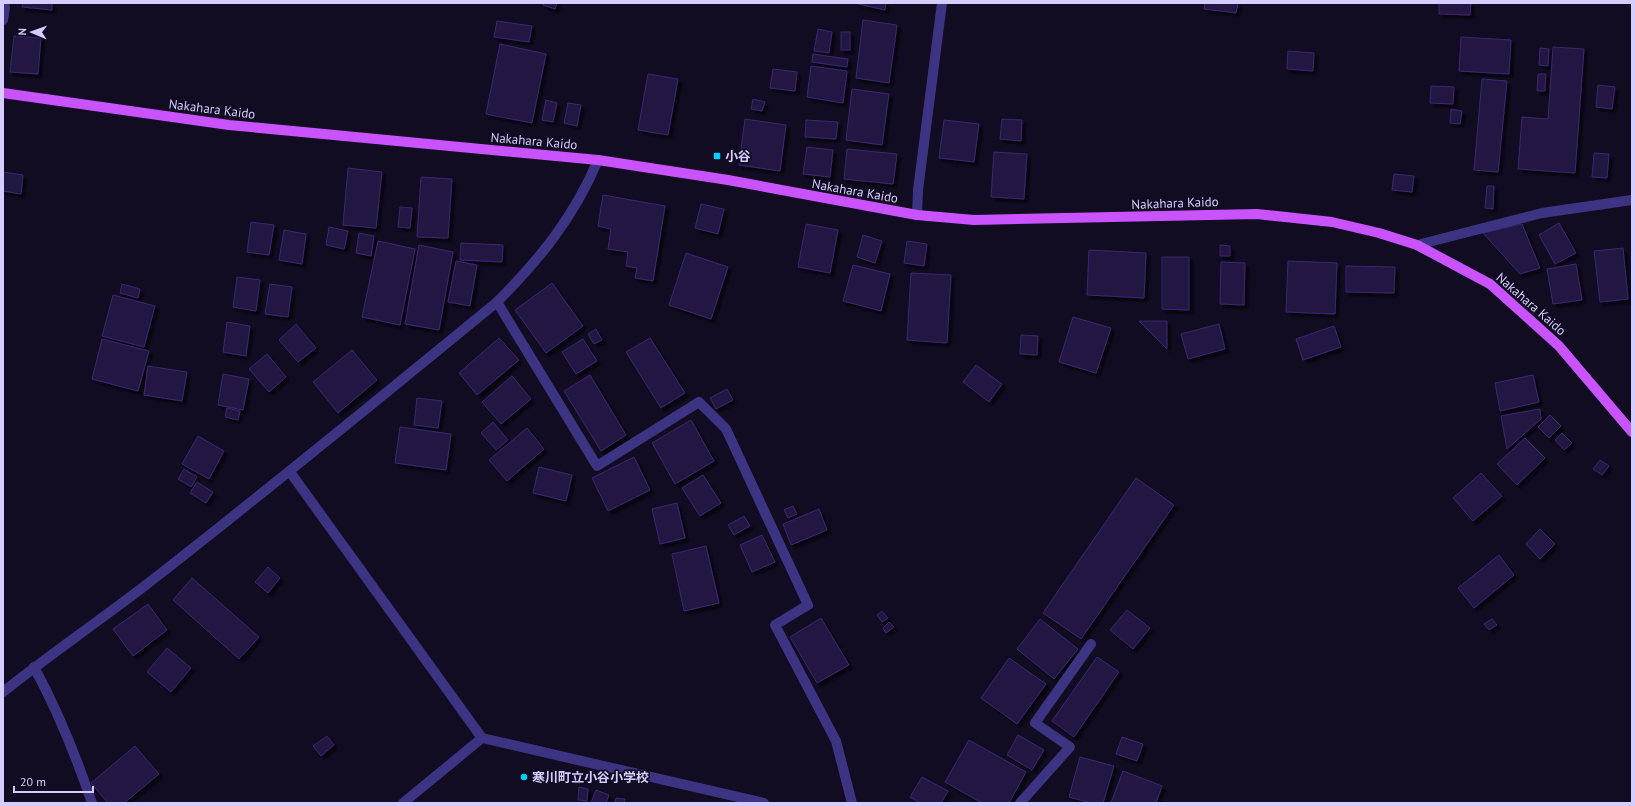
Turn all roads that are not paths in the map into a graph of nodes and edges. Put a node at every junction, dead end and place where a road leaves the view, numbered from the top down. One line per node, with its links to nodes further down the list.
1 (942, 3): 7 (street)
2 (3, 7): 3 (street)
3 (3, 20)
4 (3, 92): 5 (main road, Nakahara Kaido)
5 (598, 160): 7 (main road, Nakahara Kaido); 9 (street)
6 (1632, 200): 8 (street)
7 (917, 215): 8 (main road, Nakahara Kaido)
8 (1417, 245): 10 (main road, Nakahara Kaido)
9 (497, 302): 11 (street); 19 (street)
10 (1632, 432)
11 (290, 472): 13 (street); 15 (street)
12 (1091, 644): 20 (street)
13 (34, 667): 14 (street); 16 (street)
14 (3, 692)
15 (482, 738): 17 (street); 18 (street)
16 (92, 803)
17 (403, 803)
18 (764, 803)
19 (852, 803)
20 (1020, 803)

